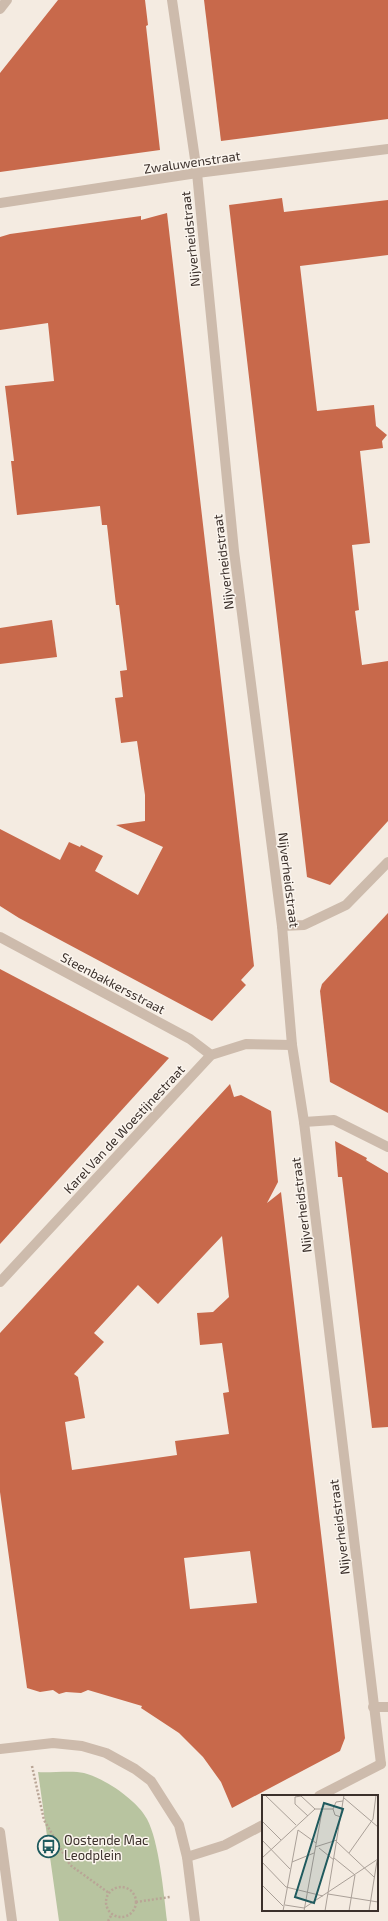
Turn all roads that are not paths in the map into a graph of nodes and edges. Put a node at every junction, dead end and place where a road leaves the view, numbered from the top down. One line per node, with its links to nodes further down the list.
1 (7, 0): 3 (street)
2 (172, 0): 5 (street, Nijverheidstraat)
3 (0, 10)
4 (388, 149): 5 (street, Zwaluwenstraat)
5 (197, 173): 6 (street, Zwaluwenstraat); 8 (street, Nijverheidstraat)
6 (0, 203)
7 (388, 862): 8 (street)
8 (282, 926): 10 (street, Nijverheidstraat)
9 (0, 937): 11 (street, Steenbakkersstraat)
10 (292, 1045): 11 (street, Karel Van de Woestijnestraat); 12 (street, Nijverheidstraat)
11 (211, 1055): 14 (street, Karel Van de Woestijnestraat)
12 (304, 1122): 13 (street); 15 (street, Nijverheidstraat)
13 (388, 1147)
14 (0, 1282)
15 (373, 1707): 16 (street); 18 (street, Nijverheidstraat)
16 (388, 1707)
17 (0, 1749): 22 (street)
18 (386, 1765): 19 (street)
19 (322, 1795)
20 (262, 1826): 22 (street)
21 (0, 1832): 23 (street)
22 (187, 1857): 24 (street)
23 (12, 1921)
24 (195, 1921)

